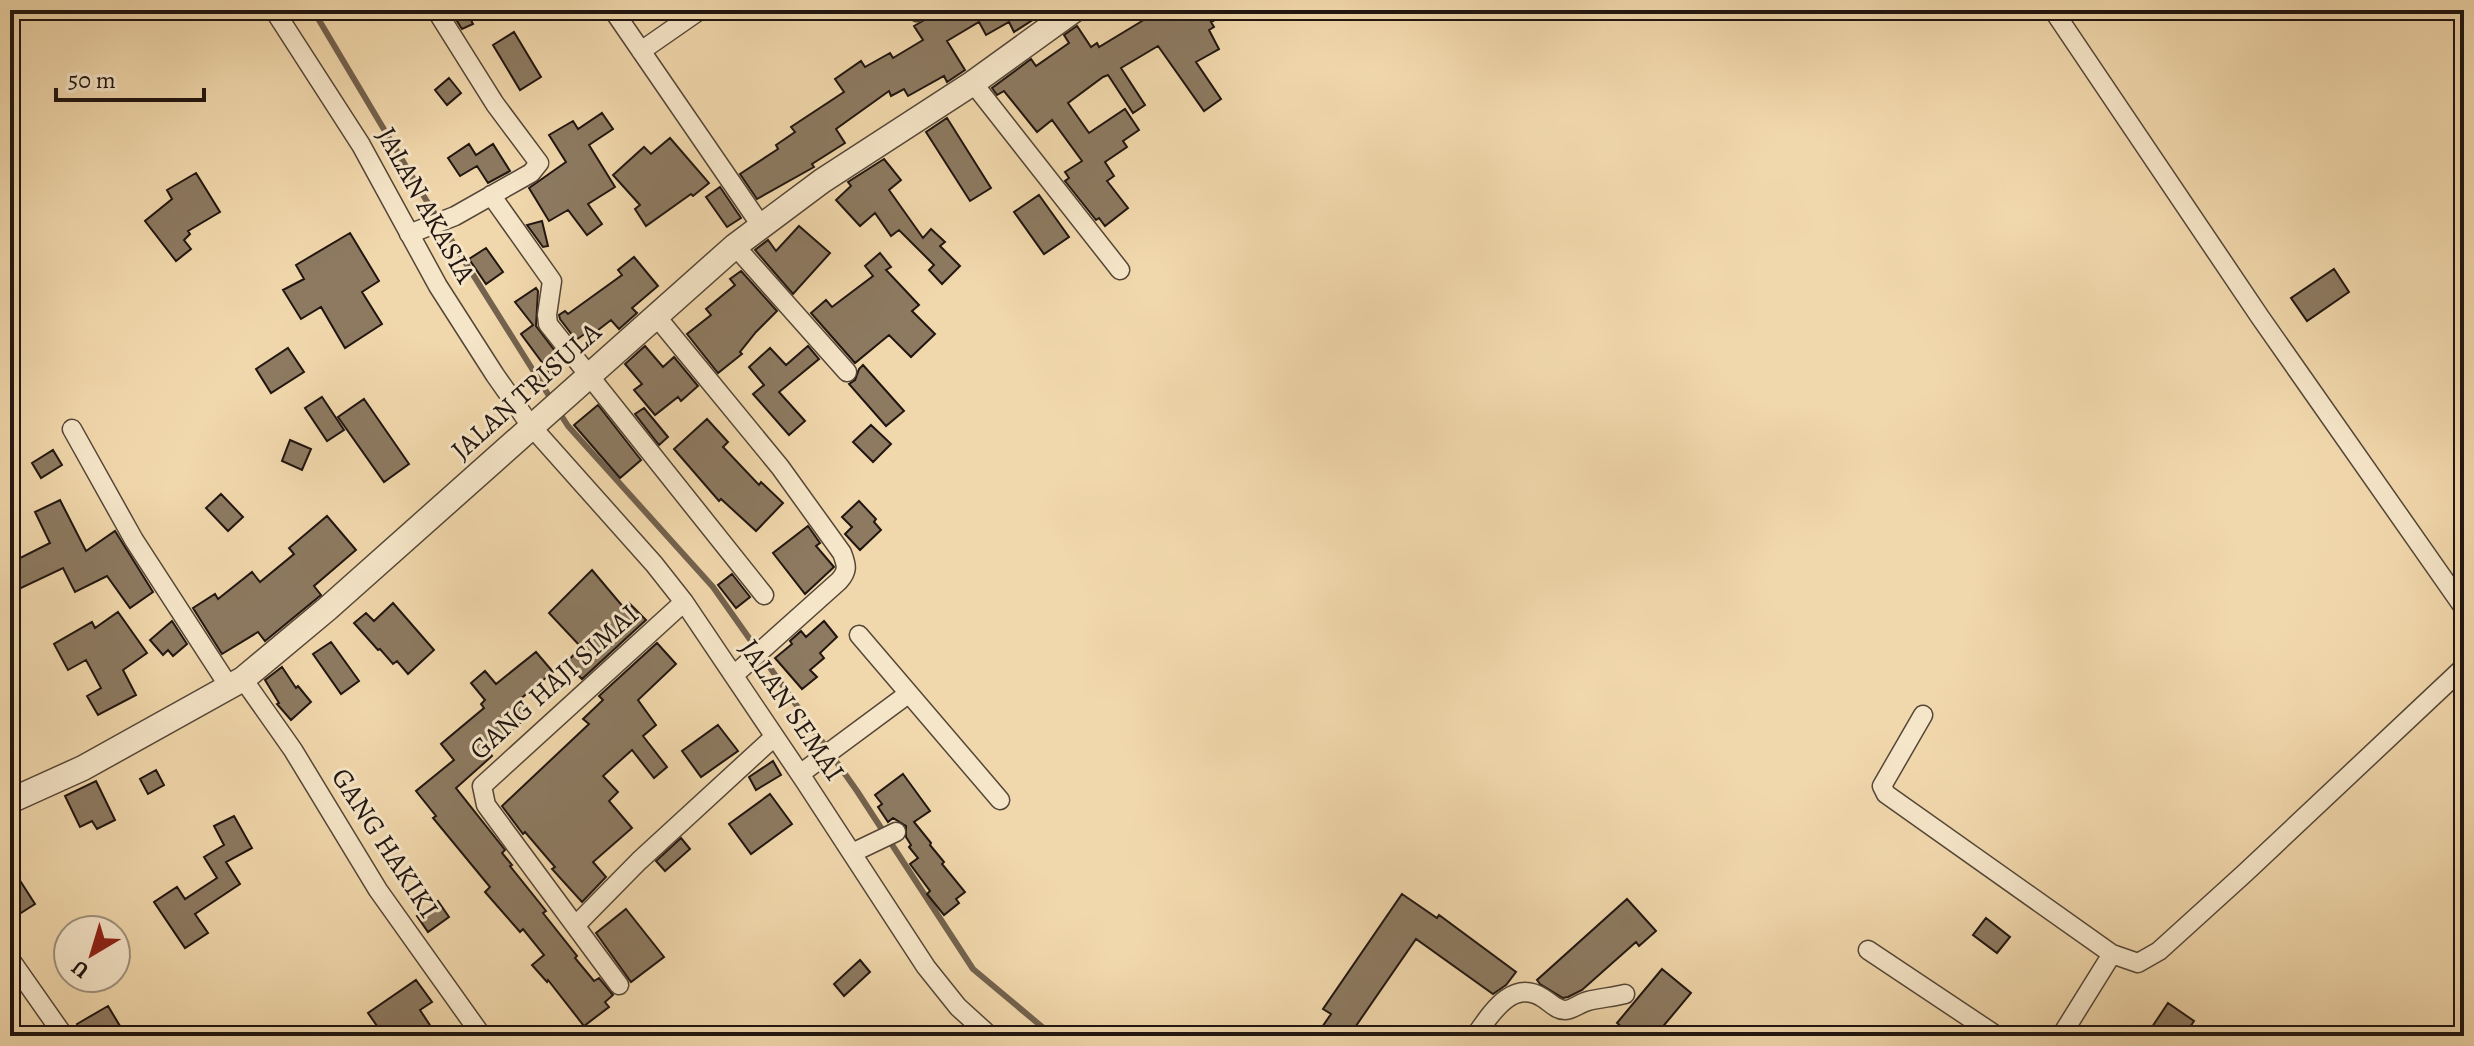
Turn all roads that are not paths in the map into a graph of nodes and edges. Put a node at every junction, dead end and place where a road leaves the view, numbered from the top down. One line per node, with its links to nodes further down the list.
1 (274, 10): 11 (street, JALAN AKASIA)
2 (436, 10): 9 (street)
3 (613, 10): 7 (street)
4 (700, 10): 7 (street)
5 (2053, 10): 21 (street)
6 (1069, 11): 8 (street, JALAN TRISULA)
7 (641, 51): 10 (street)
8 (973, 83): 10 (street, JALAN TRISULA); 13 (street)
9 (491, 195): 11 (street); 16 (street)
10 (762, 227): 12 (street, JALAN TRISULA)
11 (411, 233): 17 (street, JALAN AKASIA)
12 (735, 246): 14 (street, JALAN TRISULA); 15 (street)
13 (1120, 270)
14 (656, 316): 16 (street, JALAN TRISULA); 24 (street)
15 (847, 372)
16 (589, 376): 17 (street, JALAN TRISULA); 19 (street)
17 (534, 424): 20 (street, JALAN SEMAI); 25 (street, JALAN TRISULA)
18 (72, 429): 25 (street, GANG HAKIKI)
19 (764, 595)
20 (684, 602): 24 (street, JALAN SEMAI); 32 (street, GANG HAJI SIMAI)
21 (2464, 608)
22 (859, 635): 26 (street)
23 (2464, 667): 34 (street)
24 (740, 670): 28 (street, JALAN SEMAI)
25 (236, 684): 31 (street, JALAN TRISULA); 39 (street, GANG HAKIKI)
26 (908, 694): 29 (street); 30 (street)
27 (1923, 715): 34 (street)
28 (774, 737): 29 (street, JALAN SEMAI); 32 (street)
29 (800, 774): 40 (street, JALAN SEMAI)
30 (1000, 800)
31 (10, 801)
32 (576, 925): 36 (street, GANG HAJI SIMAI)
33 (1868, 950): 42 (street)
34 (2112, 954): 43 (street)
35 (10, 959): 38 (street)
36 (619, 985)
37 (1625, 994): 41 (street)
38 (64, 1036)
39 (482, 1036)
40 (990, 1036)
41 (1475, 1036)
42 (1997, 1036)
43 (2061, 1036)

